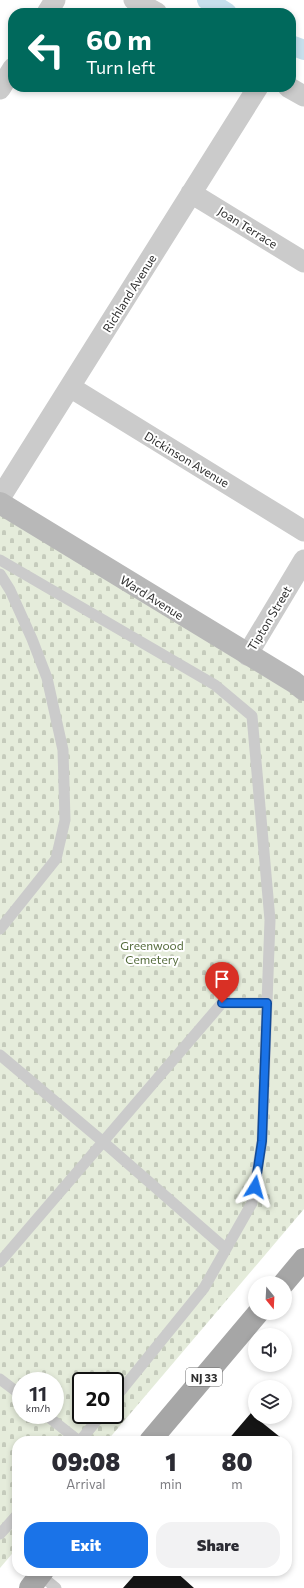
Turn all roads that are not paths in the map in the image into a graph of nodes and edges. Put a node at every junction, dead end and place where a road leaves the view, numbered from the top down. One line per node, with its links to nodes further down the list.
1 (134, 0): 2 (street)
2 (148, 8)
3 (8, 76): 4 (street)
4 (0, 89)
5 (255, 92): 6 (street, Richland Avenue)
6 (192, 193): 7 (street, Joan Terrace); 8 (street, Richland Avenue)
7 (304, 262)
8 (70, 387): 9 (street, Richland Avenue); 11 (street, Dickinson Avenue)
9 (0, 498)
10 (0, 503): 15 (street, Ward Avenue)
11 (304, 531)
12 (0, 560): 18 (lane)
13 (304, 560): 15 (street, Tipton Street)
14 (0, 574): 17 (lane)
15 (247, 655): 16 (street, Ward Avenue)
16 (304, 690)
17 (0, 929)
18 (267, 1003): 20 (lane); 21 (lane)
19 (0, 1055): 20 (lane)
20 (102, 1141): 21 (lane); 23 (lane)
21 (226, 1249): 27 (lane)
22 (304, 1259): 24 (main road)
23 (0, 1262)
24 (290, 1276)
25 (252, 1320): 33 (main road, NJ 33)
26 (0, 1378): 28 (lane)
27 (124, 1387)
28 (12, 1388)
29 (57, 1424): 31 (lane)
30 (93, 1424): 32 (lane)
31 (73, 1436)
32 (83, 1436)
33 (154, 1436)
34 (12, 1521): 35 (lane)
35 (0, 1534)

